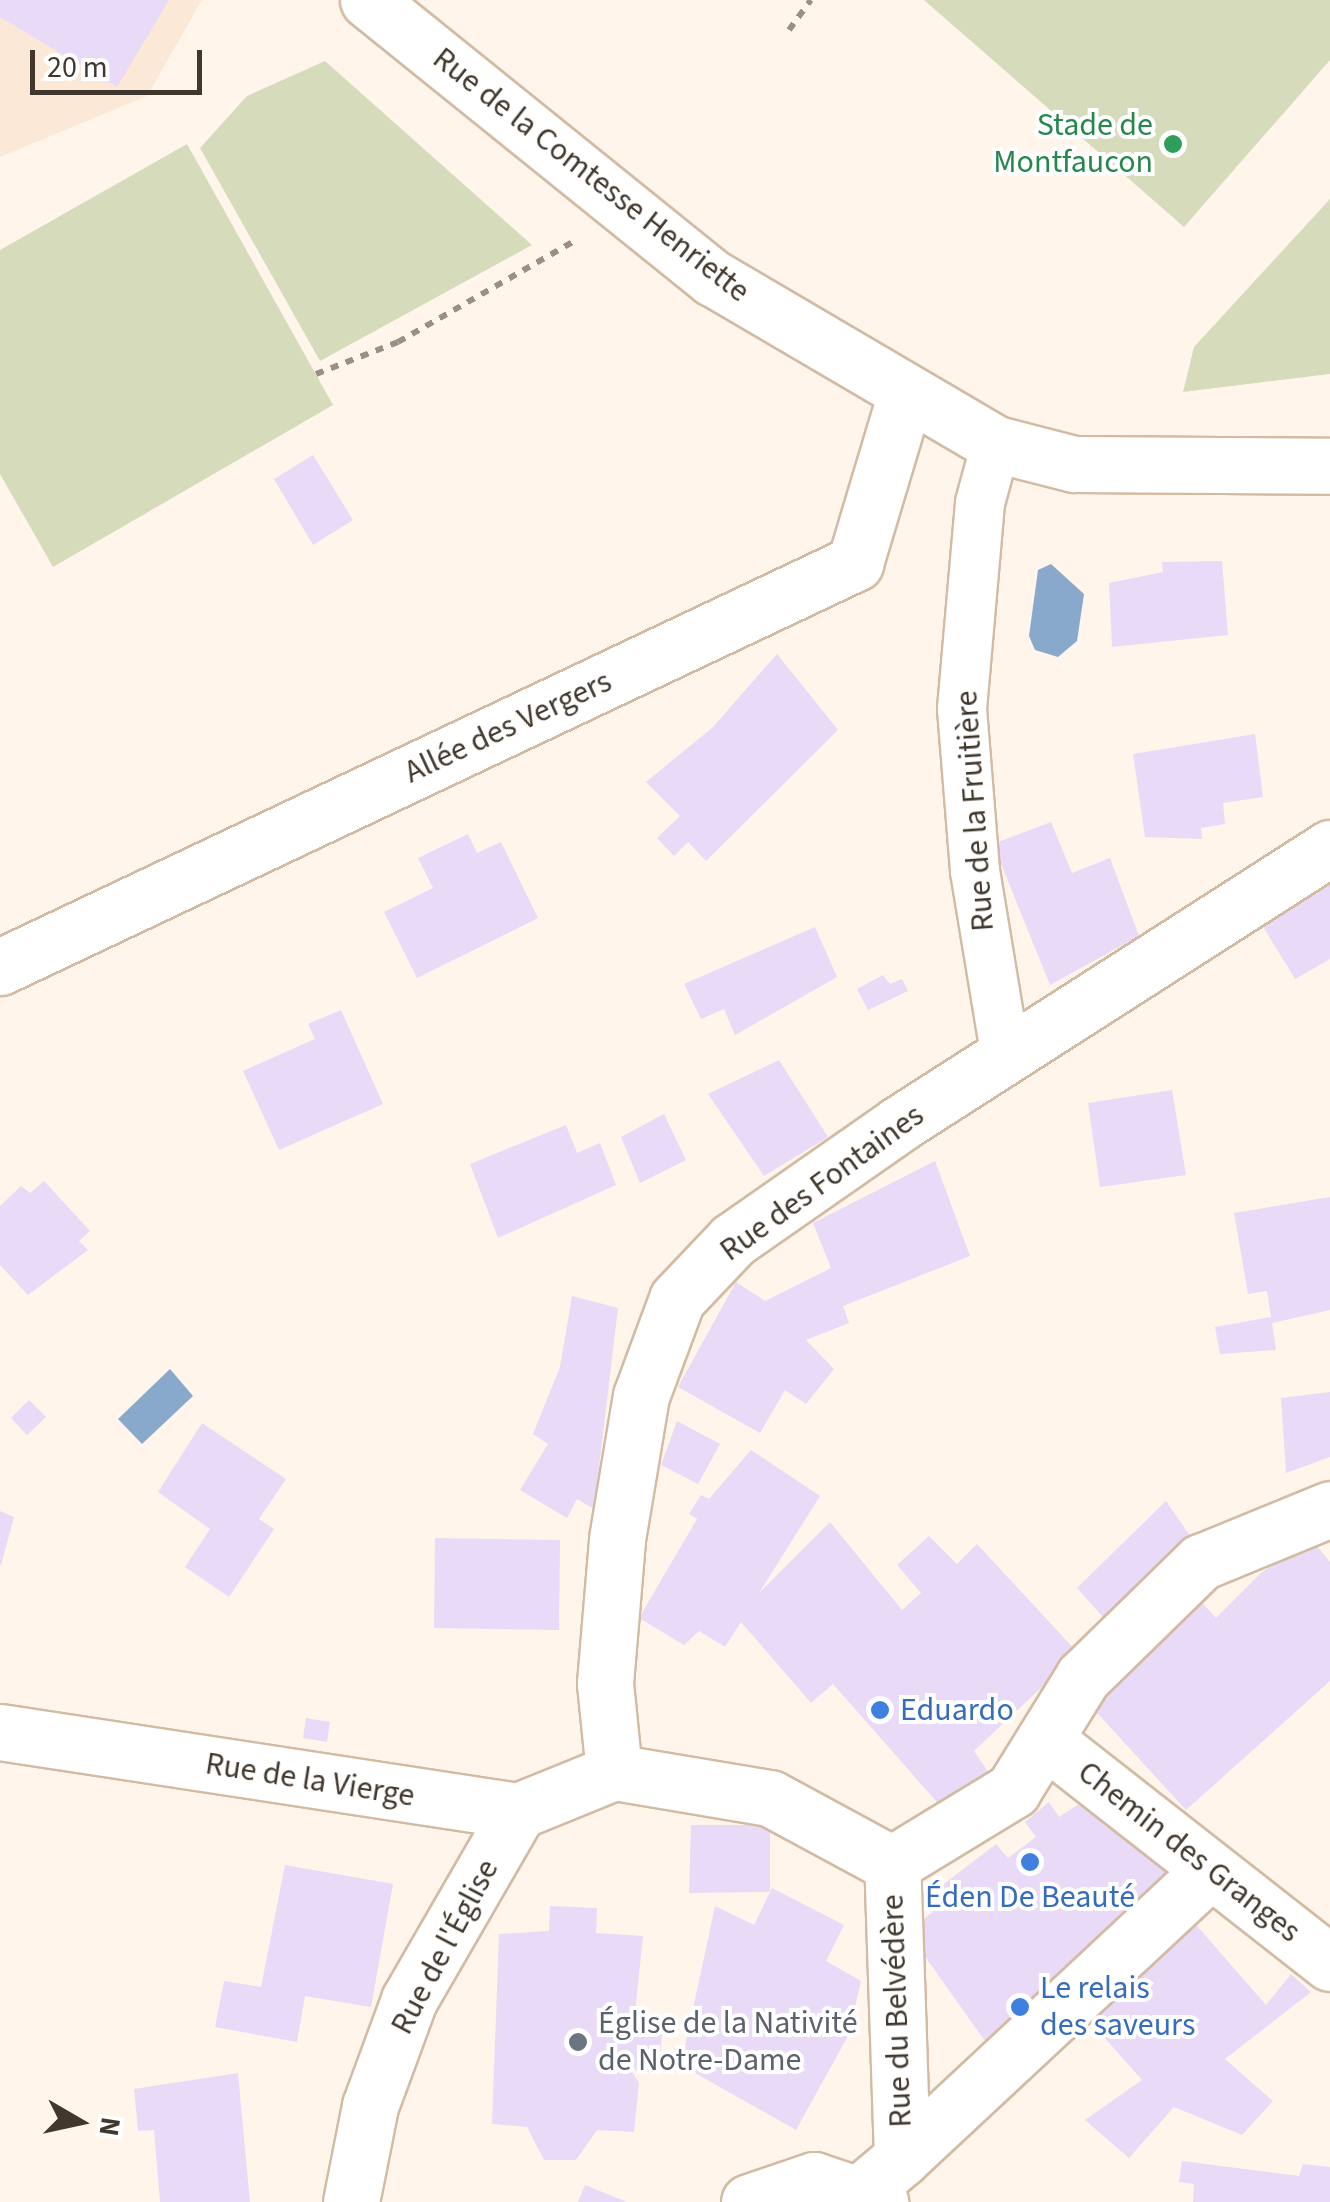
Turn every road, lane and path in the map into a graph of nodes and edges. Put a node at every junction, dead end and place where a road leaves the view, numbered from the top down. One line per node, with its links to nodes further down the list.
1 (368, 0): 4 (street, Rue de la Comtesse Henriette)
2 (810, 0): 3 (path)
3 (789, 30)
4 (614, 199): 5 (path); 6 (street, Rue de la Comtesse Henriette)
5 (316, 374)
6 (906, 393): 7 (street, Rue de la Comtesse Henriette); 10 (street, Allée des Vergers)
7 (996, 444): 8 (street, Rue de la Comtesse Henriette); 11 (street, Rue de la Fruitière)
8 (1330, 466)
9 (1330, 848): 11 (street, Rue des Fontaines)
10 (0, 968)
11 (1006, 1058): 15 (street, Rue des Fontaines)
12 (1330, 1509): 14 (street)
13 (0, 1732): 16 (street, Rue de la Vierge)
14 (1048, 1742): 17 (street); 18 (street, Chemin des Granges)
15 (614, 1772): 16 (street); 17 (street)
16 (518, 1812): 21 (street, Rue de l'Église)
17 (892, 1864): 20 (street, Rue du Belvédère)
18 (1210, 1871): 19 (street, Chemin des Granges); 20 (street)
19 (1330, 1963)
20 (882, 2184): 22 (street)
21 (351, 2202)
22 (750, 2202)

